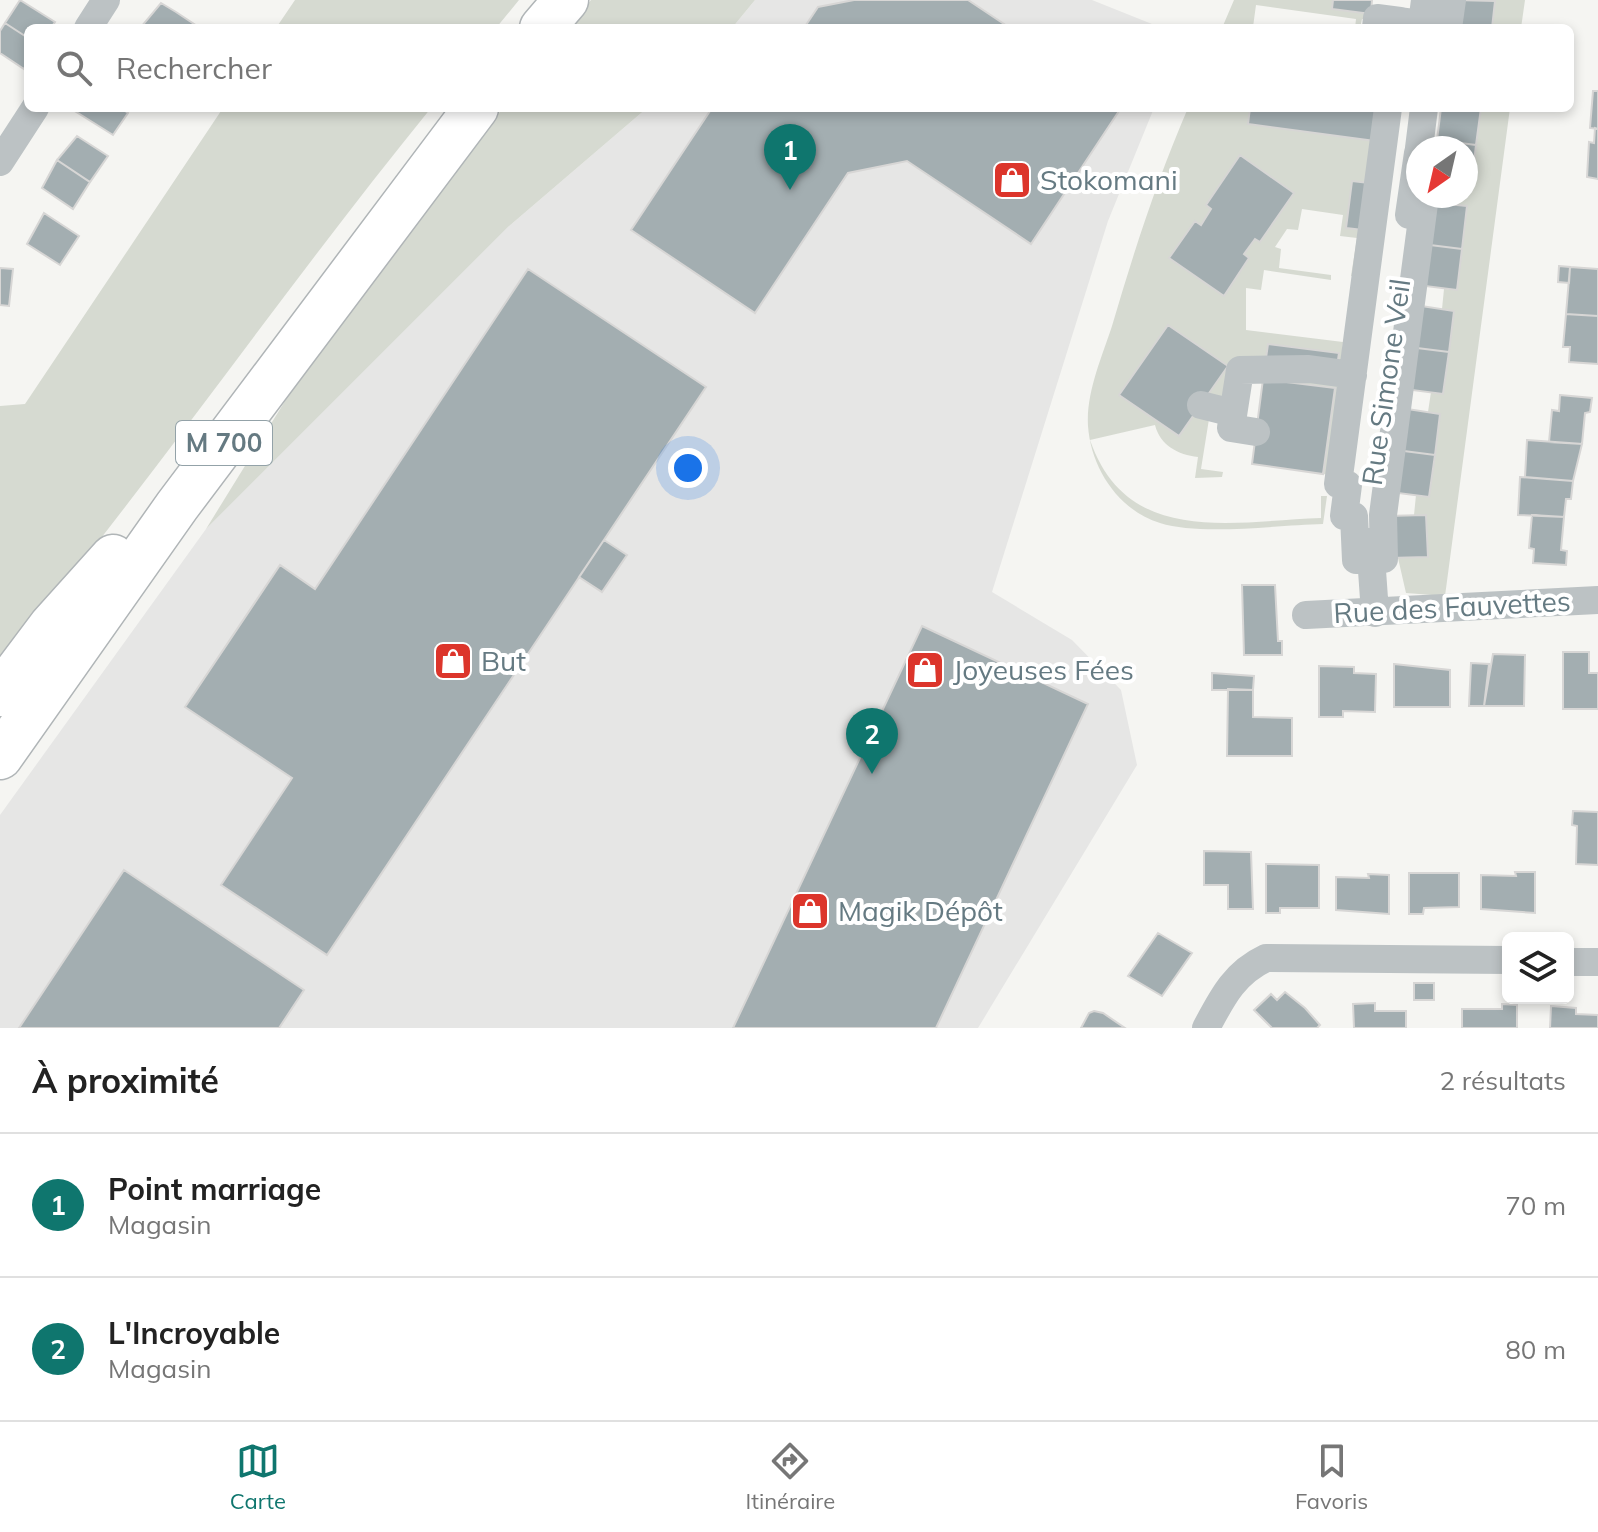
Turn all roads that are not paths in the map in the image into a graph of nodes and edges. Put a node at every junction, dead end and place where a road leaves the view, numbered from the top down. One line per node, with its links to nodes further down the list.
1 (106, 0): 7 (street)
2 (542, 0): 8 (highway)
3 (566, 0): 9 (highway)
4 (1425, 0): 10 (street)
5 (1439, 0): 11 (street)
6 (1452, 0): 12 (street)
7 (91, 24)
8 (521, 24)
9 (545, 24)
10 (1422, 24)
11 (1436, 24)
12 (1449, 24)
13 (32, 112): 21 (street)
14 (450, 112): 28 (highway, M 700)
15 (473, 112): 35 (highway, M 700)
16 (1387, 112): 24 (street)
17 (1423, 112): 19 (street, Rue Simone Veil)
18 (1436, 112): 20 (street)
19 (1420, 136)
20 (1434, 136)
21 (0, 162)
22 (1410, 208): 29 (street, Rue Simone Veil)
23 (1423, 208): 29 (street)
24 (1353, 375): 26 (street); 29 (street)
25 (1201, 405): 26 (street)
26 (1233, 413): 27 (street)
27 (1256, 432)
28 (134, 534): 33 (highway); 34 (highway, M 700)
29 (1371, 559): 31 (street, Rue Simone Veil)
30 (1598, 600): 31 (street, Rue des Fauvettes)
31 (1375, 613): 32 (street, Rue des Fauvettes)
32 (1306, 615)
33 (0, 694)
34 (0, 723)
35 (0, 757)
36 (1502, 960): 39 (street)
37 (1574, 962): 38 (street)
38 (1598, 962)
39 (1206, 1028)

